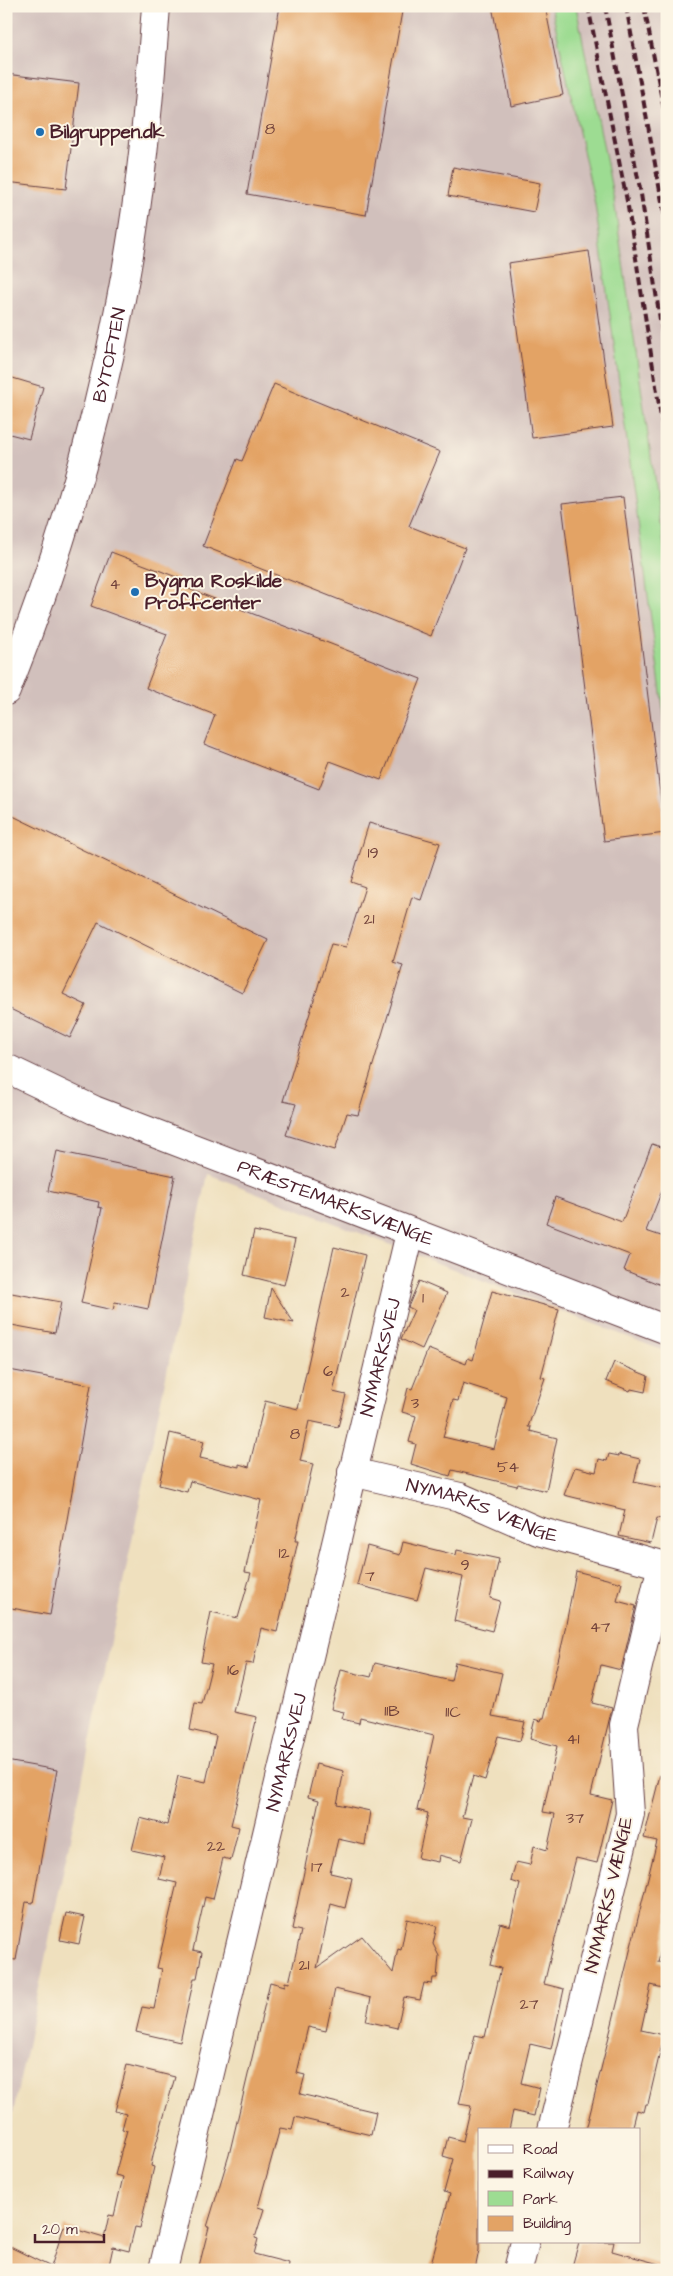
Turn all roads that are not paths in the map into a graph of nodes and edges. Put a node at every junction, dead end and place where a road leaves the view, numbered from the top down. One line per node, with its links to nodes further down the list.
1 (156, 6): 2 (street, BYTOFTEN)
2 (16, 639): 3 (street, BYTOFTEN)
3 (6, 691)
4 (6, 1068): 5 (street, PRÆSTEMARKSVÆNGE)
5 (410, 1233): 6 (street, PRÆSTEMARKSVÆNGE); 7 (street, NYMARKSVEJ)
6 (667, 1330)
7 (352, 1472): 8 (street, NYMARKS VÆNGE); 10 (street, NYMARKSVEJ)
8 (552, 2128)
9 (524, 2244): 11 (street)
10 (163, 2270)
11 (518, 2270)

